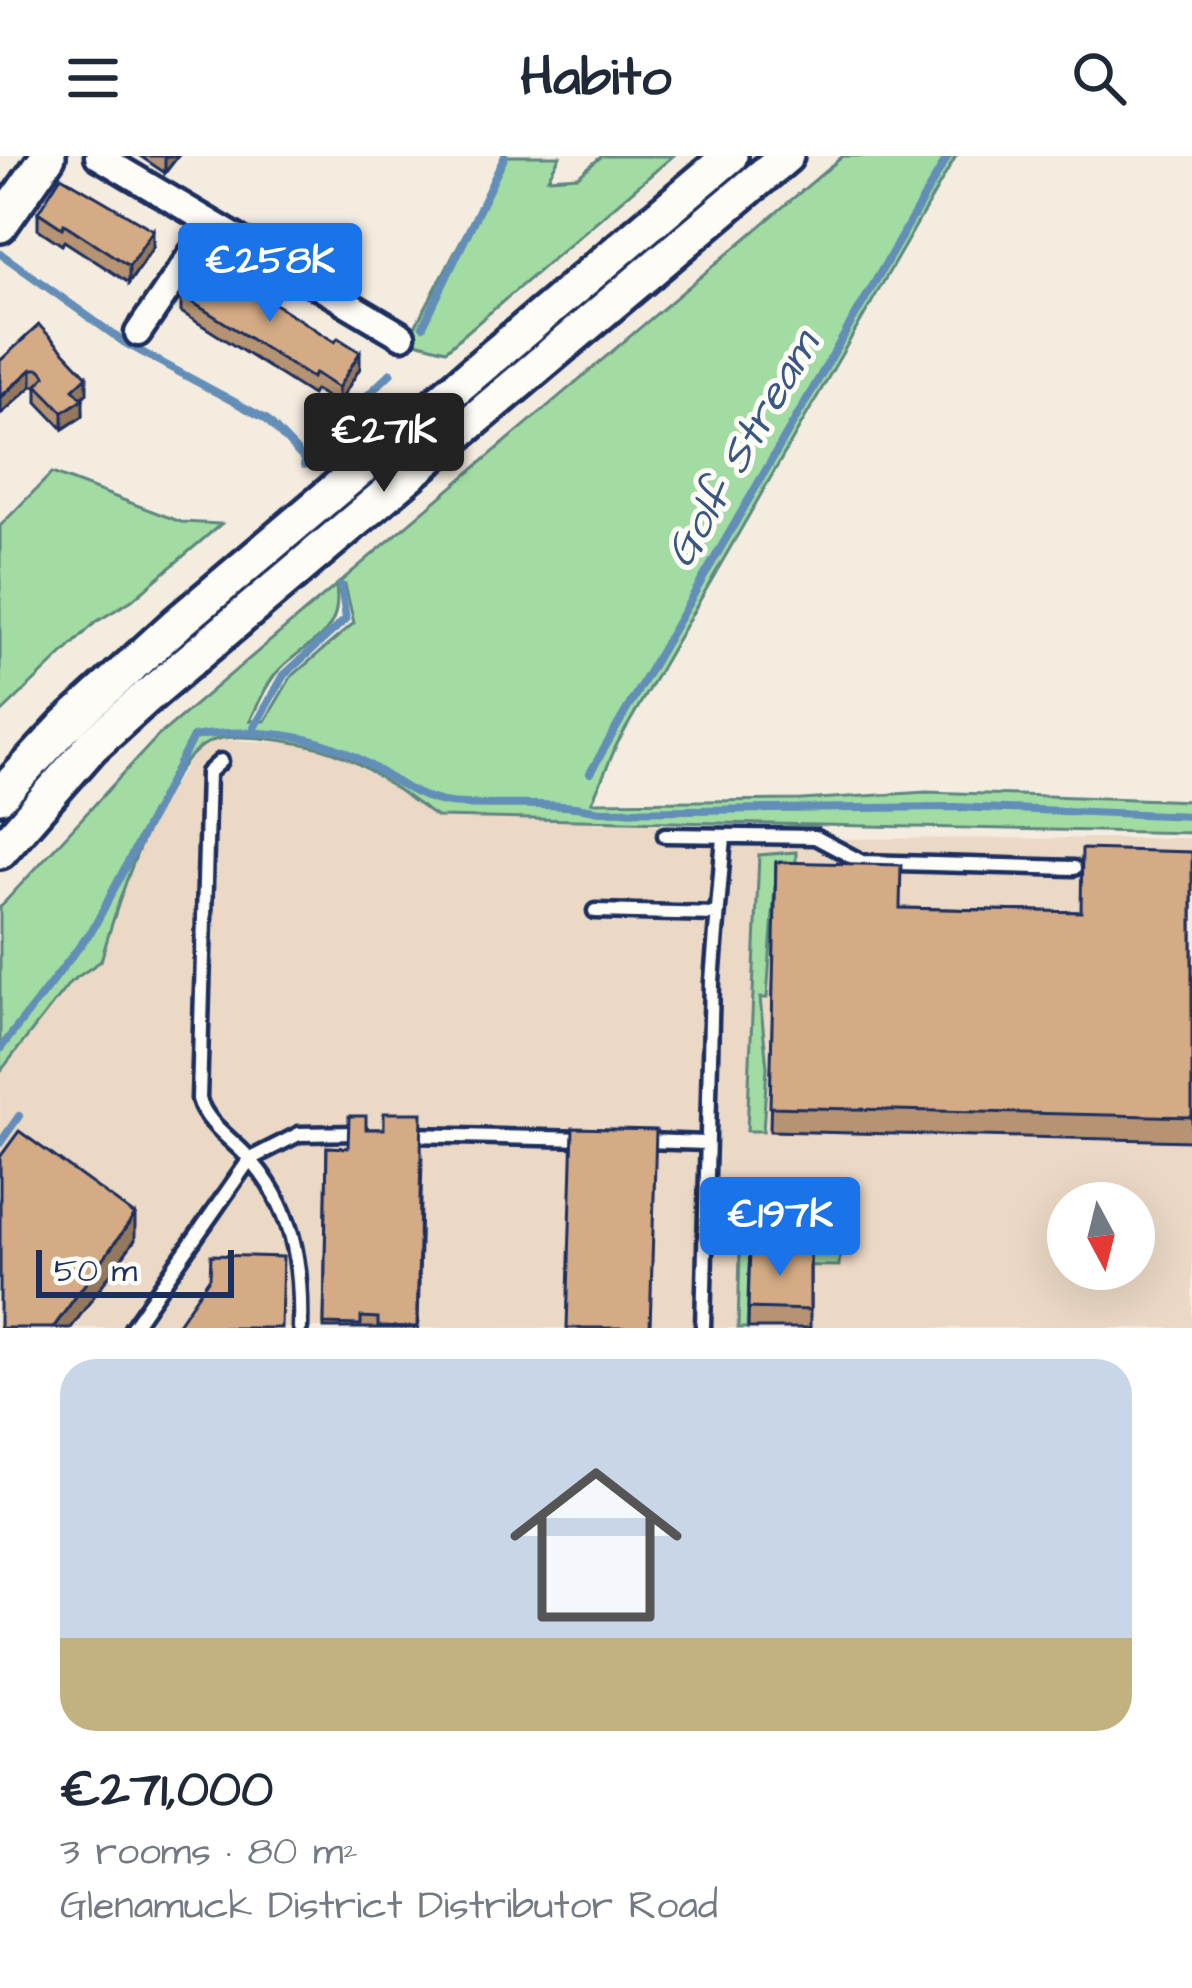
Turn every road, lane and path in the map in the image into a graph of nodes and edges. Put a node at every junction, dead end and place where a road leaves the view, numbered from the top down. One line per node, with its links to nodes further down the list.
1 (48, 156): 5 (main road)
2 (98, 156): 6 (street)
3 (730, 156): 10 (main road)
4 (786, 156): 13 (main road)
5 (5, 207)
6 (212, 224): 7 (street); 8 (street)
7 (138, 333)
8 (402, 336)
9 (221, 760): 22 (lane)
10 (0, 796)
11 (665, 835): 12 (lane)
12 (724, 837): 14 (lane); 16 (lane)
13 (0, 851)
14 (1074, 868)
15 (595, 911): 16 (lane)
16 (717, 914): 21 (lane)
17 (377, 1134): 22 (lane)
18 (397, 1135): 19 (lane)
19 (613, 1140)
20 (635, 1140): 21 (lane)
21 (707, 1143): 25 (lane)
22 (250, 1159): 23 (lane); 24 (lane)
23 (132, 1328)
24 (300, 1328)
25 (703, 1328)

